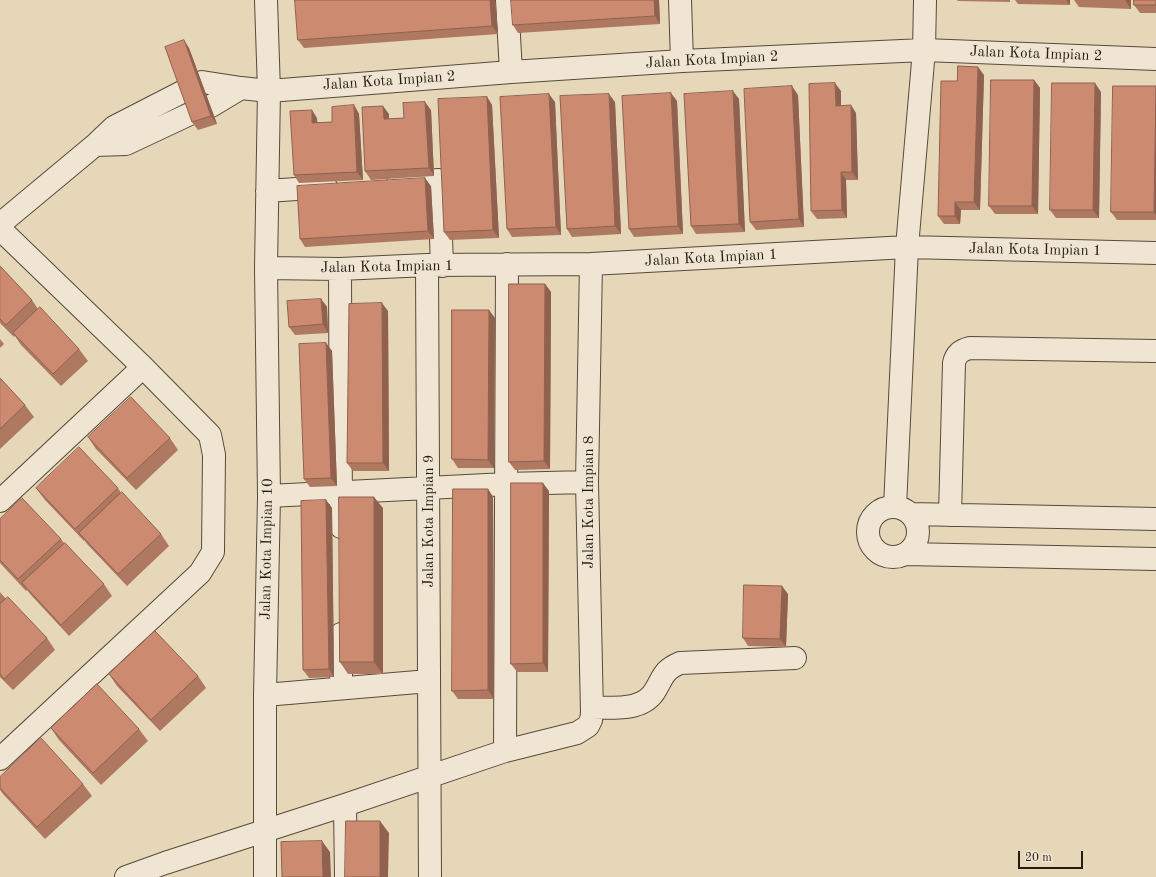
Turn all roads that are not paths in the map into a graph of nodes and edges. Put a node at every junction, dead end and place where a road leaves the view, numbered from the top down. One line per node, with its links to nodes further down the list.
1 (266, 0): 10 (street, Jalan Kota Impian 10)
2 (507, 0): 8 (street)
3 (680, 0): 7 (street)
4 (925, 0): 5 (street)
5 (924, 50): 6 (street, Jalan Kota Impian 2); 7 (street, Jalan Kota Impian 2); 17 (street)
6 (1156, 59)
7 (682, 61): 8 (street, Jalan Kota Impian 2)
8 (511, 72): 10 (street, Jalan Kota Impian 2)
9 (241, 88): 10 (street, Jalan Kota Impian 2); 11 (street); 11 (street, Jalan Kota Impian 2)
10 (268, 90): 14 (street, Jalan Kota Impian 10)
11 (95, 145): 15 (street)
12 (376, 184): 21 (street, Jalan Kota Impian 9)
13 (345, 186): 14 (street)
14 (267, 191): 22 (street, Jalan Kota Impian 10)
15 (0, 224)
16 (0, 229): 25 (street)
17 (907, 247): 18 (street, Jalan Kota Impian 1); 20 (street, Jalan Kota Impian 1); 32 (street)
18 (1156, 253)
19 (507, 264): 20 (street, Jalan Kota Impian 1); 21 (street, Jalan Kota Impian 1); 27 (street)
20 (591, 264): 26 (street, Jalan Kota Impian 8)
21 (435, 265): 23 (street, Jalan Kota Impian 1); 28 (street, Jalan Kota Impian 9)
22 (266, 268): 23 (street, Jalan Kota Impian 1); 30 (street, Jalan Kota Impian 10)
23 (340, 268): 29 (street)
24 (1156, 351): 33 (street)
25 (143, 367): 31 (street); 45 (street)
26 (587, 482): 27 (street); 43 (street, Jalan Kota Impian 8)
27 (506, 484): 28 (street); 44 (street)
28 (428, 488): 29 (street); 40 (street, Jalan Kota Impian 9)
29 (342, 493): 30 (street); 35 (street)
30 (269, 496): 42 (street, Jalan Kota Impian 10)
31 (0, 500)
32 (903, 510): 33 (street); 36 (street); 36 (street)
33 (950, 515): 34 (street)
34 (1156, 519)
35 (341, 547)
36 (905, 554): 37 (street)
37 (1156, 559)
38 (341, 617): 41 (street)
39 (794, 658): 43 (street)
40 (429, 681): 41 (street); 46 (street, Jalan Kota Impian 9)
41 (341, 687): 42 (street)
42 (265, 695): 48 (street, Jalan Kota Impian 10)
43 (592, 708): 44 (street, Jalan Kota Impian 8)
44 (504, 750): 46 (street)
45 (0, 759)
46 (430, 776): 47 (street); 53 (street, Jalan Kota Impian 9)
47 (344, 805): 48 (street); 52 (street)
48 (265, 830): 49 (street); 51 (street, Jalan Kota Impian 10)
49 (168, 870): 50 (street)
50 (126, 877)
51 (265, 877)
52 (346, 877)
53 (430, 877)

